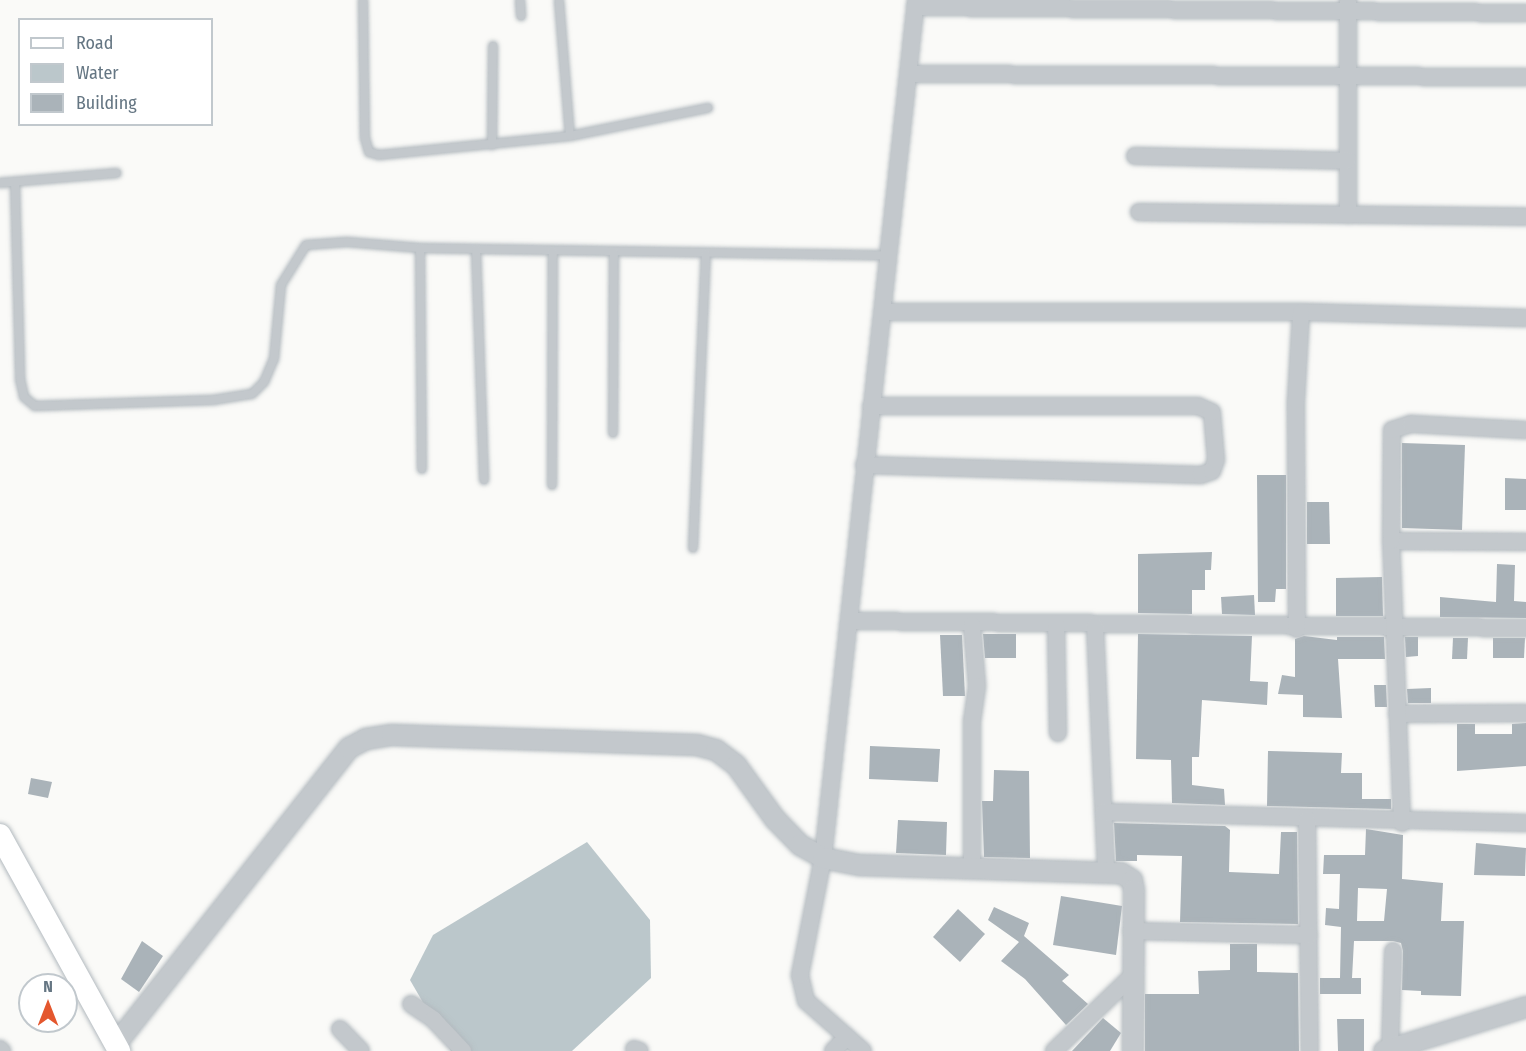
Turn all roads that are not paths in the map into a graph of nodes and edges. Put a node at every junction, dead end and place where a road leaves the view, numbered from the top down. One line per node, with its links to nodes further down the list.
1 (363, 0): 14 (lane)
2 (520, 0): 7 (lane)
3 (560, 0): 13 (lane)
4 (916, 3): 5 (street); 9 (street)
5 (1348, 5): 6 (street); 10 (street)
6 (1526, 13)
7 (521, 16)
8 (493, 46): 14 (lane)
9 (908, 74): 10 (street); 28 (street)
10 (1348, 77): 11 (street); 16 (street)
11 (1526, 77)
12 (708, 108): 13 (lane)
13 (570, 136): 14 (lane)
14 (492, 145)
15 (1135, 156): 16 (street)
16 (1348, 161): 21 (street)
17 (117, 173): 18 (lane)
18 (15, 182): 19 (lane); 23 (lane)
19 (0, 183)
20 (1140, 212): 21 (street)
21 (1348, 215): 22 (street)
22 (1526, 217)
23 (420, 248): 24 (lane); 36 (lane)
24 (476, 249): 25 (lane); 37 (lane)
25 (553, 251): 26 (lane); 38 (lane)
26 (614, 252): 27 (lane); 34 (lane)
27 (706, 253): 28 (lane); 41 (lane)
28 (889, 255): 29 (street)
29 (883, 312): 30 (street); 32 (street)
30 (1301, 312): 31 (street); 48 (street)
31 (1526, 318)
32 (871, 406): 35 (street); 35 (street)
33 (1526, 430): 39 (street)
34 (613, 433)
35 (864, 465): 42 (street)
36 (422, 469)
37 (484, 480)
38 (552, 485)
39 (1391, 541): 40 (street); 46 (street)
40 (1526, 542)
41 (693, 548)
42 (849, 621): 44 (street); 57 (street)
43 (1056, 623): 44 (street); 45 (street); 51 (street)
44 (972, 625): 58 (street)
45 (1095, 626): 48 (street); 52 (street)
46 (1393, 628): 47 (street); 48 (street); 50 (street)
47 (1526, 628)
48 (1298, 629)
49 (1526, 713): 50 (street)
50 (1397, 714): 54 (street)
51 (1058, 733)
52 (1104, 812): 53 (street); 59 (street)
53 (1307, 820): 54 (street); 61 (street)
54 (1402, 823): 55 (street)
55 (1526, 823)
56 (2, 847): 68 (main road)
57 (823, 858): 58 (street); 67 (street); 68 (street)
58 (972, 870): 59 (street)
59 (1106, 870): 60 (street)
60 (1131, 931): 61 (street); 63 (street)
61 (1309, 935): 76 (street)
62 (1393, 951): 69 (street)
63 (1131, 976): 74 (street); 75 (street)
64 (411, 1004): 71 (street)
65 (1526, 1007): 69 (street)
66 (340, 1029): 70 (street)
67 (847, 1037): 72 (street); 73 (street)
68 (117, 1048)
69 (1387, 1050)
70 (360, 1051)
71 (463, 1051)
72 (833, 1051)
73 (863, 1051)
74 (1054, 1051)
75 (1133, 1051)
76 (1310, 1051)

